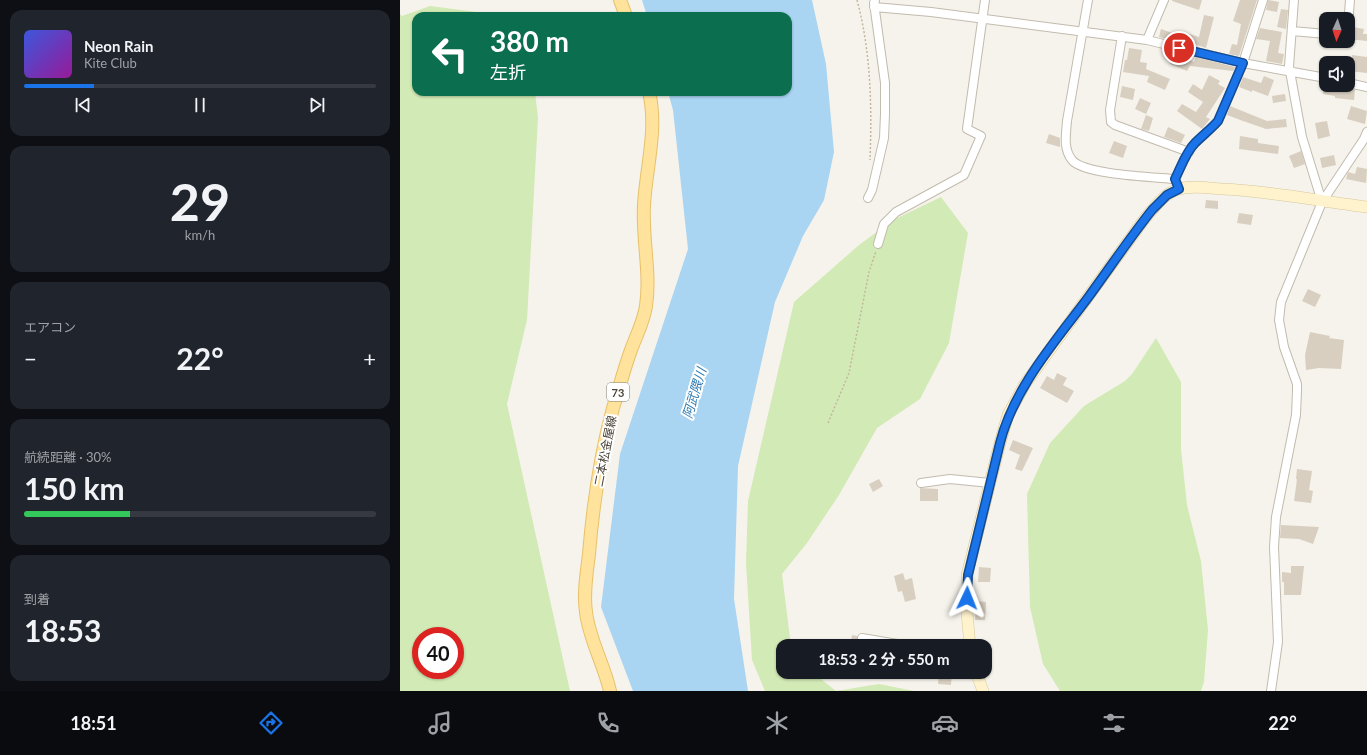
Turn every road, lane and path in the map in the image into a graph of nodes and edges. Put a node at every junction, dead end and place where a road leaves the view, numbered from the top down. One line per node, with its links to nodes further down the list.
1 (620, 0): 10 (main road)
2 (857, 0): 26 (path)
3 (985, 0): 12 (street)
4 (1088, 0): 13 (street)
5 (1164, 0): 17 (street)
6 (1263, 0): 18 (street)
7 (1294, 0): 14 (street)
8 (1350, 0): 11 (street)
9 (874, 2): 12 (street); 28 (street)
10 (624, 12)
11 (1349, 12)
12 (983, 18): 13 (street); 31 (street)
13 (1083, 31): 16 (street); 27 (street)
14 (1292, 31): 15 (street); 19 (street)
15 (1319, 33)
16 (1122, 36): 17 (street); 25 (street)
17 (1147, 40): 18 (street)
18 (1243, 63): 19 (street); 25 (street)
19 (1290, 71): 20 (street); 29 (street)
20 (1319, 77)
21 (1355, 84): 22 (street)
22 (1367, 87)
23 (650, 96): 39 (main road, 二本松金屋線 / 73)
24 (1367, 132): 29 (street)
25 (1189, 152): 27 (street)
26 (870, 166)
27 (1177, 184): 29 (street); 34 (street)
28 (868, 198)
29 (1322, 202): 30 (street); 41 (street)
30 (1367, 207)
31 (878, 244): 32 (path)
32 (828, 423)
33 (921, 483): 34 (street)
34 (990, 483): 37 (street)
35 (862, 638): 36 (street)
36 (868, 639)
37 (969, 639)
38 (979, 679): 40 (street)
39 (610, 691)
40 (983, 691)
41 (1271, 691)

